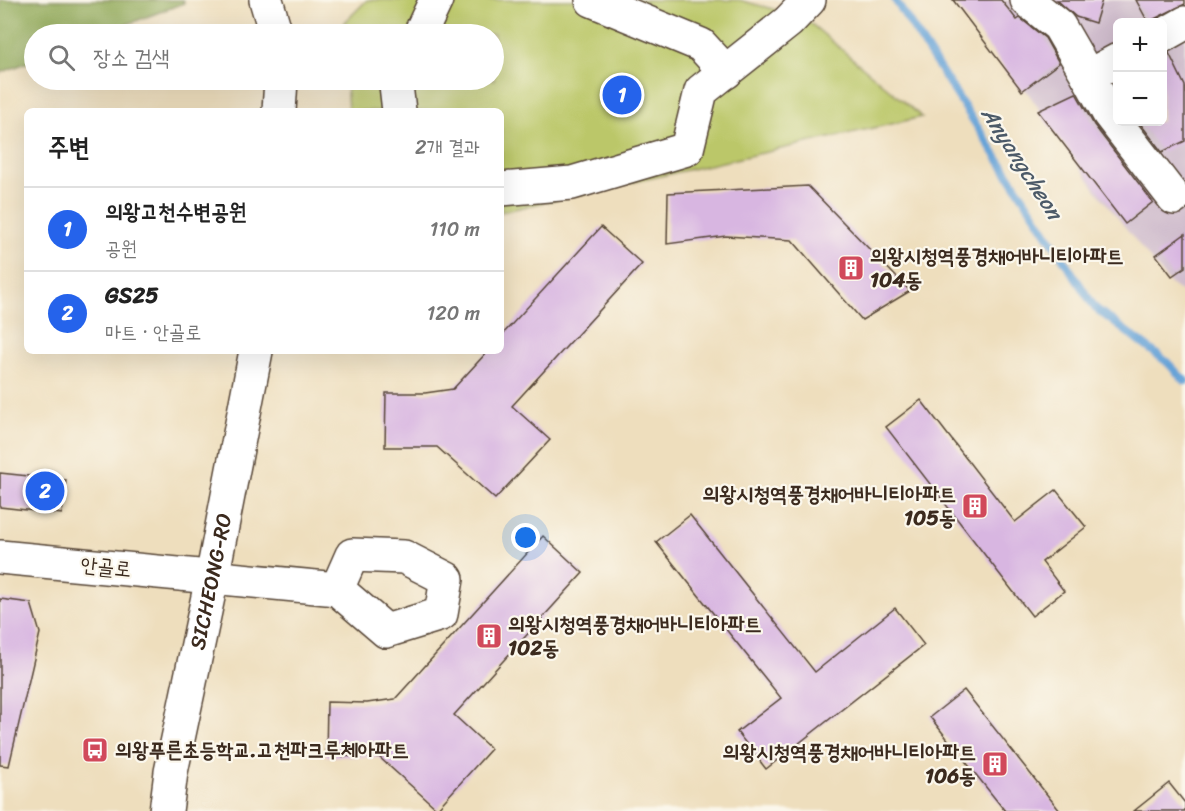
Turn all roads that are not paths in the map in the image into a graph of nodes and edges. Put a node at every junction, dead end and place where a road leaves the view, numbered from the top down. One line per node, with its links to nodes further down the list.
1 (266, 0): 7 (street)
2 (436, 0): 8 (street)
3 (592, 0): 11 (street)
4 (1027, 0): 12 (street)
5 (799, 11): 11 (street)
6 (1185, 23): 9 (street)
7 (273, 24)
8 (425, 24)
9 (1167, 33)
10 (1113, 63): 12 (street)
11 (726, 72): 17 (street)
12 (1088, 76): 18 (street)
13 (280, 90): 15 (street)
14 (397, 90): 16 (street)
15 (279, 108)
16 (399, 108)
17 (504, 189)
18 (1174, 198)
19 (255, 354): 21 (street, SICHEONG-RO)
20 (0, 557): 21 (street, 안골로)
21 (212, 578): 22 (street, 안골로); 23 (street, SICHEONG-RO)
22 (337, 590)
23 (166, 811)

